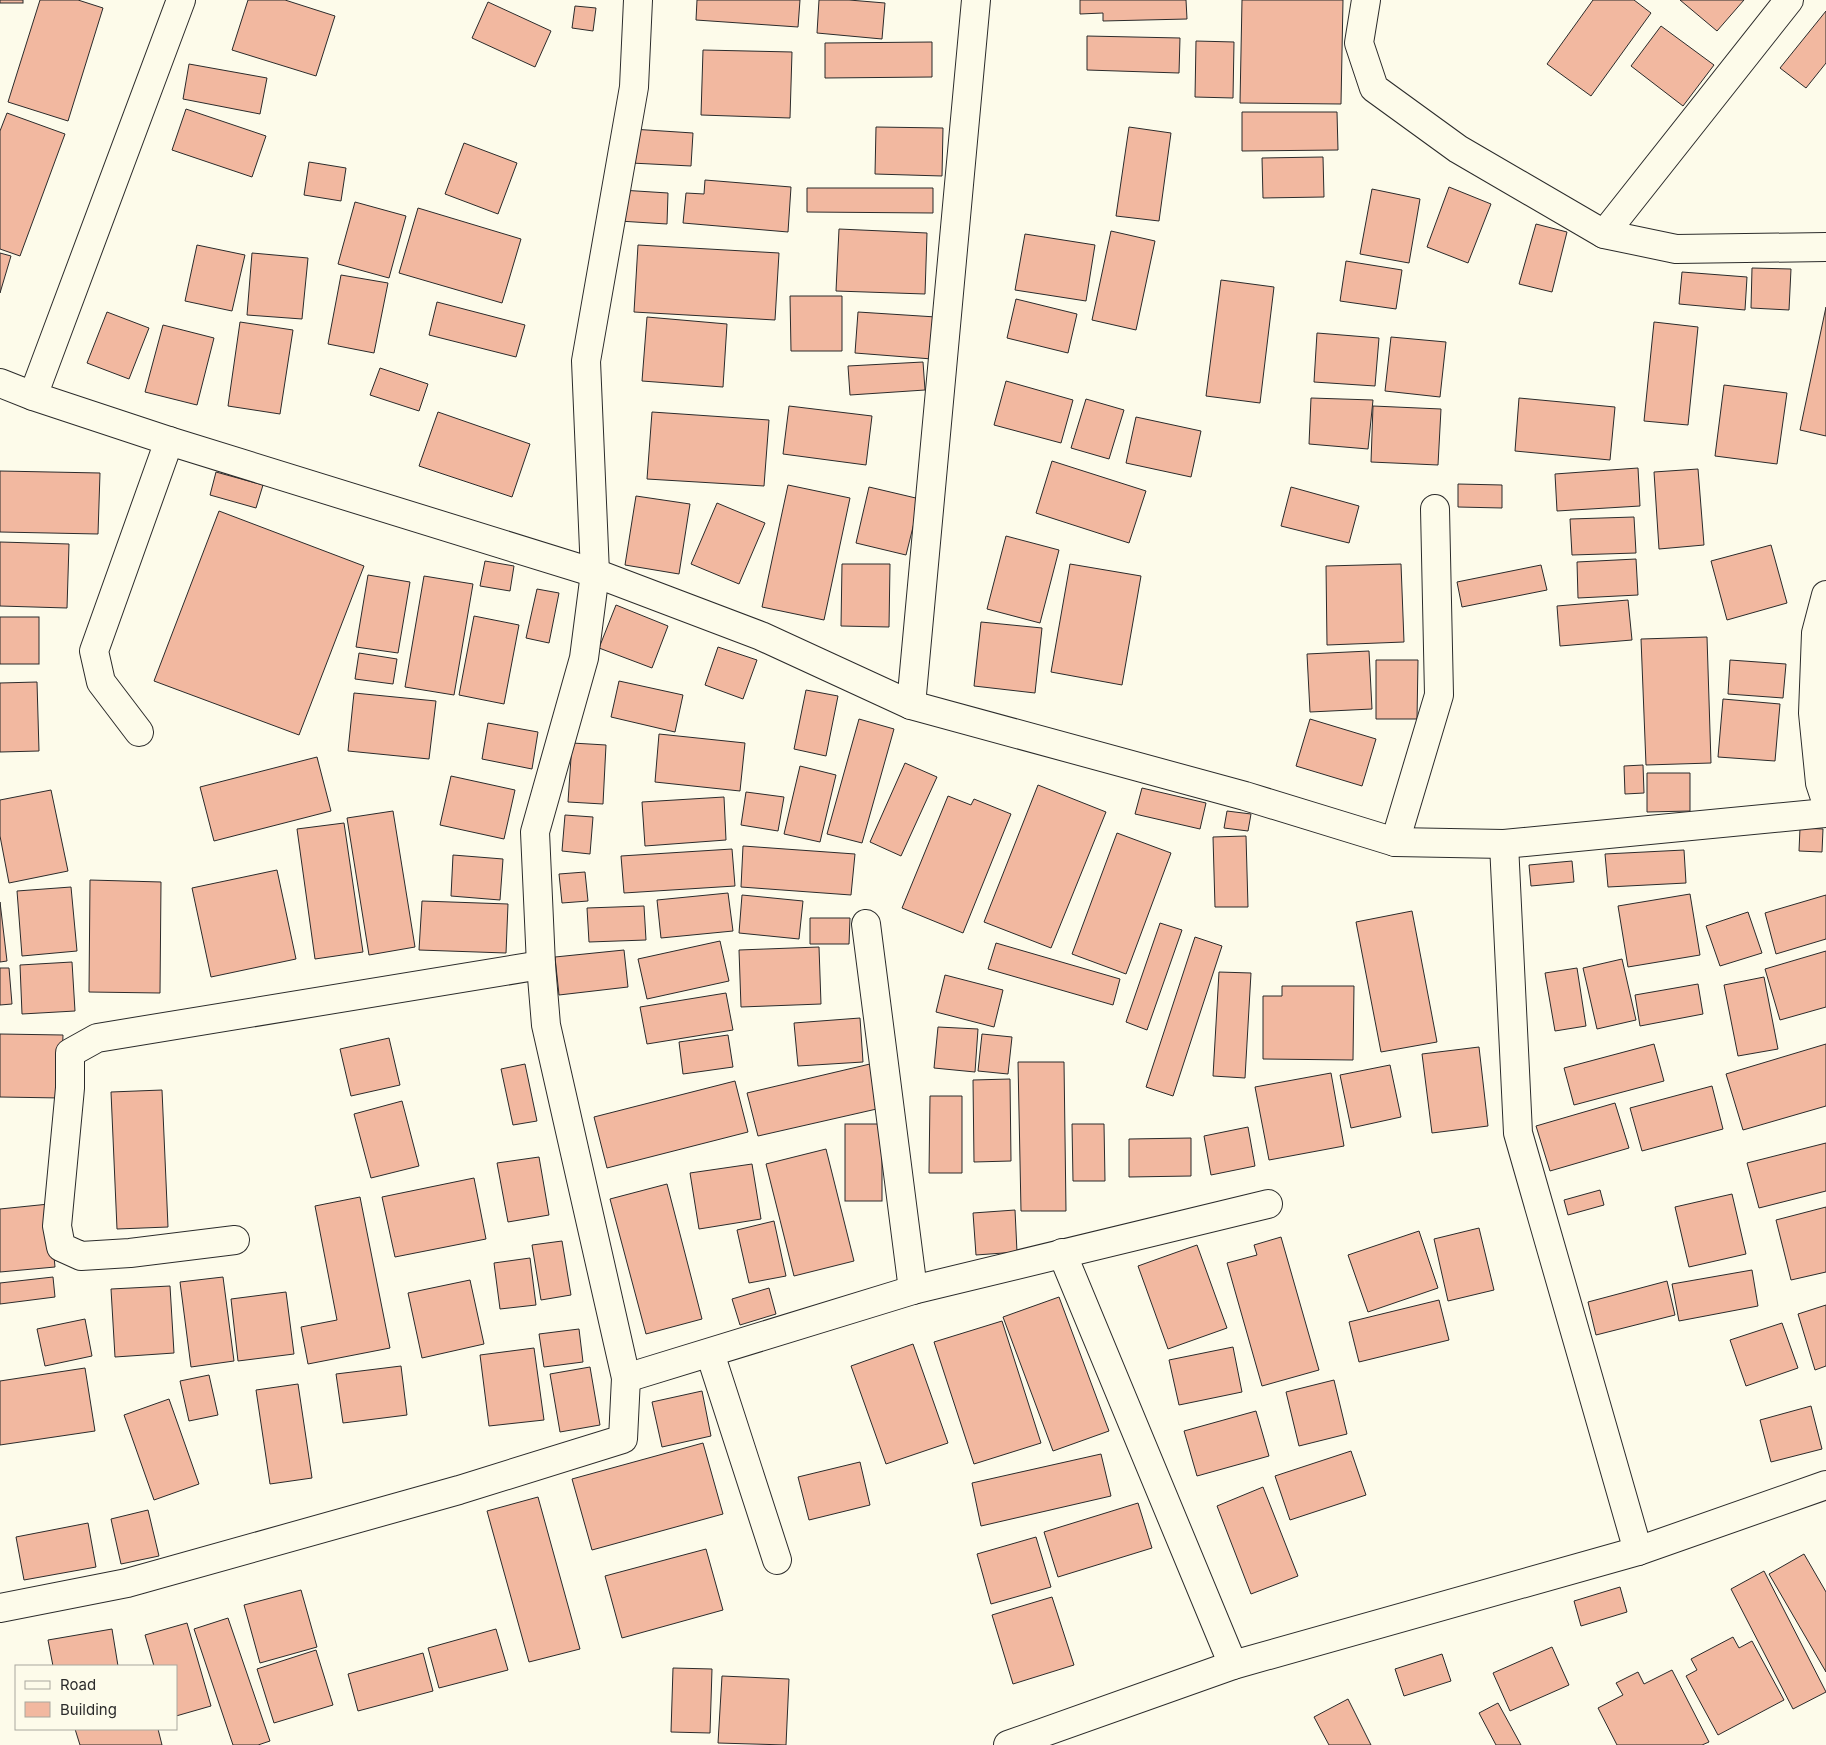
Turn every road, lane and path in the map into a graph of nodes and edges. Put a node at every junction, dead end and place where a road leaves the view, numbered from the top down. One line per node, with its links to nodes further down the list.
1 (181, 0): 9 (street)
2 (638, 0): 12 (street)
3 (976, 0): 14 (street)
4 (1366, 0): 6 (street)
5 (1789, 0): 6 (street)
6 (1604, 234): 7 (street)
7 (1826, 247)
8 (0, 383): 9 (street)
9 (33, 396): 10 (street)
10 (169, 440): 12 (street); 15 (street)
11 (1435, 509): 18 (street)
12 (595, 572): 14 (street); 21 (street)
13 (1826, 594): 16 (street)
14 (911, 705): 18 (street)
15 (139, 732)
16 (1824, 789)
17 (1826, 813): 19 (street)
18 (1395, 842): 19 (street)
19 (1504, 844): 29 (street)
20 (866, 924): 25 (street)
21 (541, 965): 23 (street); 27 (street)
22 (1268, 1204): 24 (street)
23 (235, 1240)
24 (1062, 1253): 25 (street); 32 (street)
25 (913, 1290): 26 (street)
26 (710, 1353): 27 (street); 30 (street)
27 (626, 1378): 31 (street)
28 (1826, 1485): 29 (street)
29 (1638, 1551): 32 (street)
30 (777, 1560)
31 (0, 1608)
32 (1233, 1665): 33 (street)
33 (1008, 1745)

